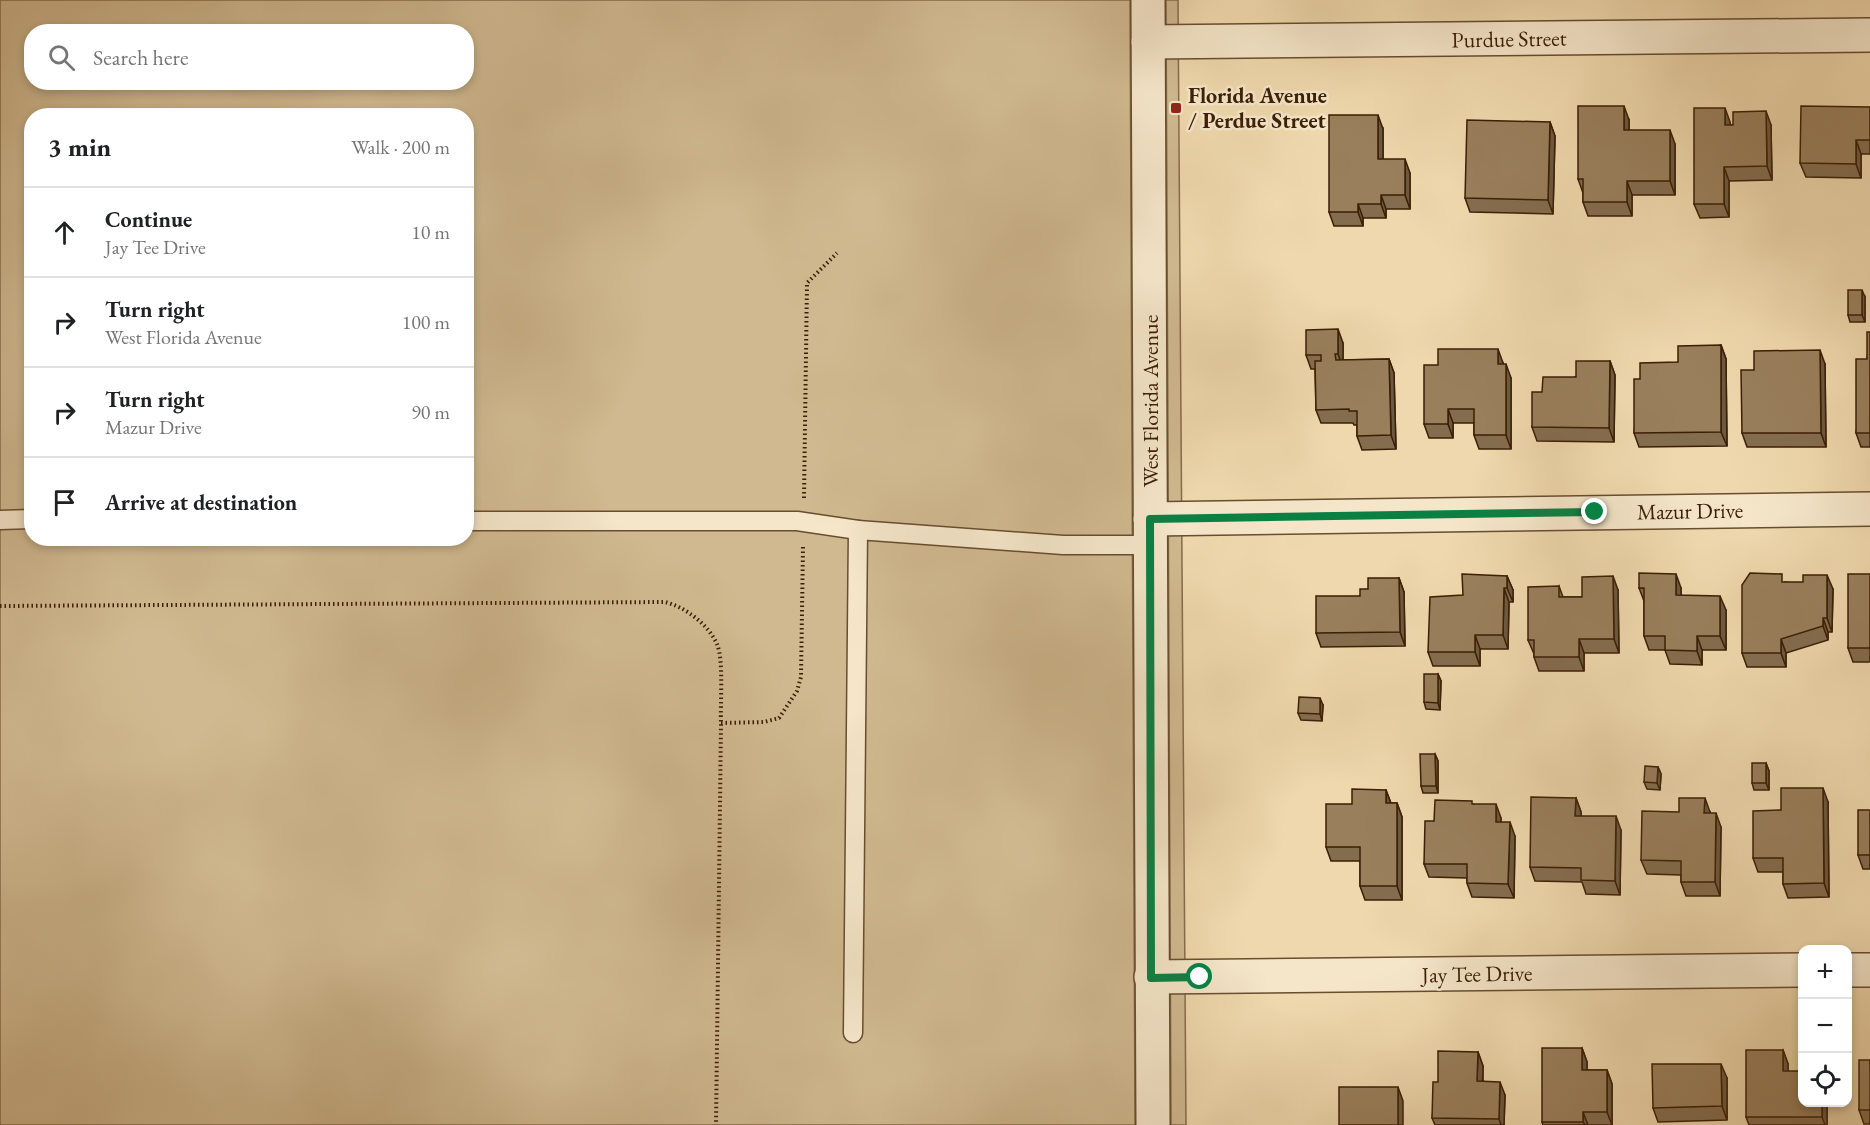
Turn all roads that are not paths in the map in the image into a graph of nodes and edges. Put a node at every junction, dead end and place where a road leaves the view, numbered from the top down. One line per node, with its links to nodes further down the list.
1 (1148, 0): 3 (street, West Florida Avenue)
2 (1870, 35): 3 (street, Purdue Street)
3 (1148, 42): 9 (street, West Florida Avenue)
4 (1870, 509): 9 (street, Mazur Drive)
5 (24, 519): 6 (lane)
6 (0, 520)
7 (474, 521): 8 (lane)
8 (858, 530): 9 (lane); 14 (lane)
9 (1150, 532): 13 (street, West Florida Avenue)
10 (1798, 970): 13 (street, Jay Tee Drive)
11 (1852, 970): 12 (street)
12 (1870, 970)
13 (1151, 978): 15 (street, West Florida Avenue)
14 (853, 1033)
15 (1153, 1125)

